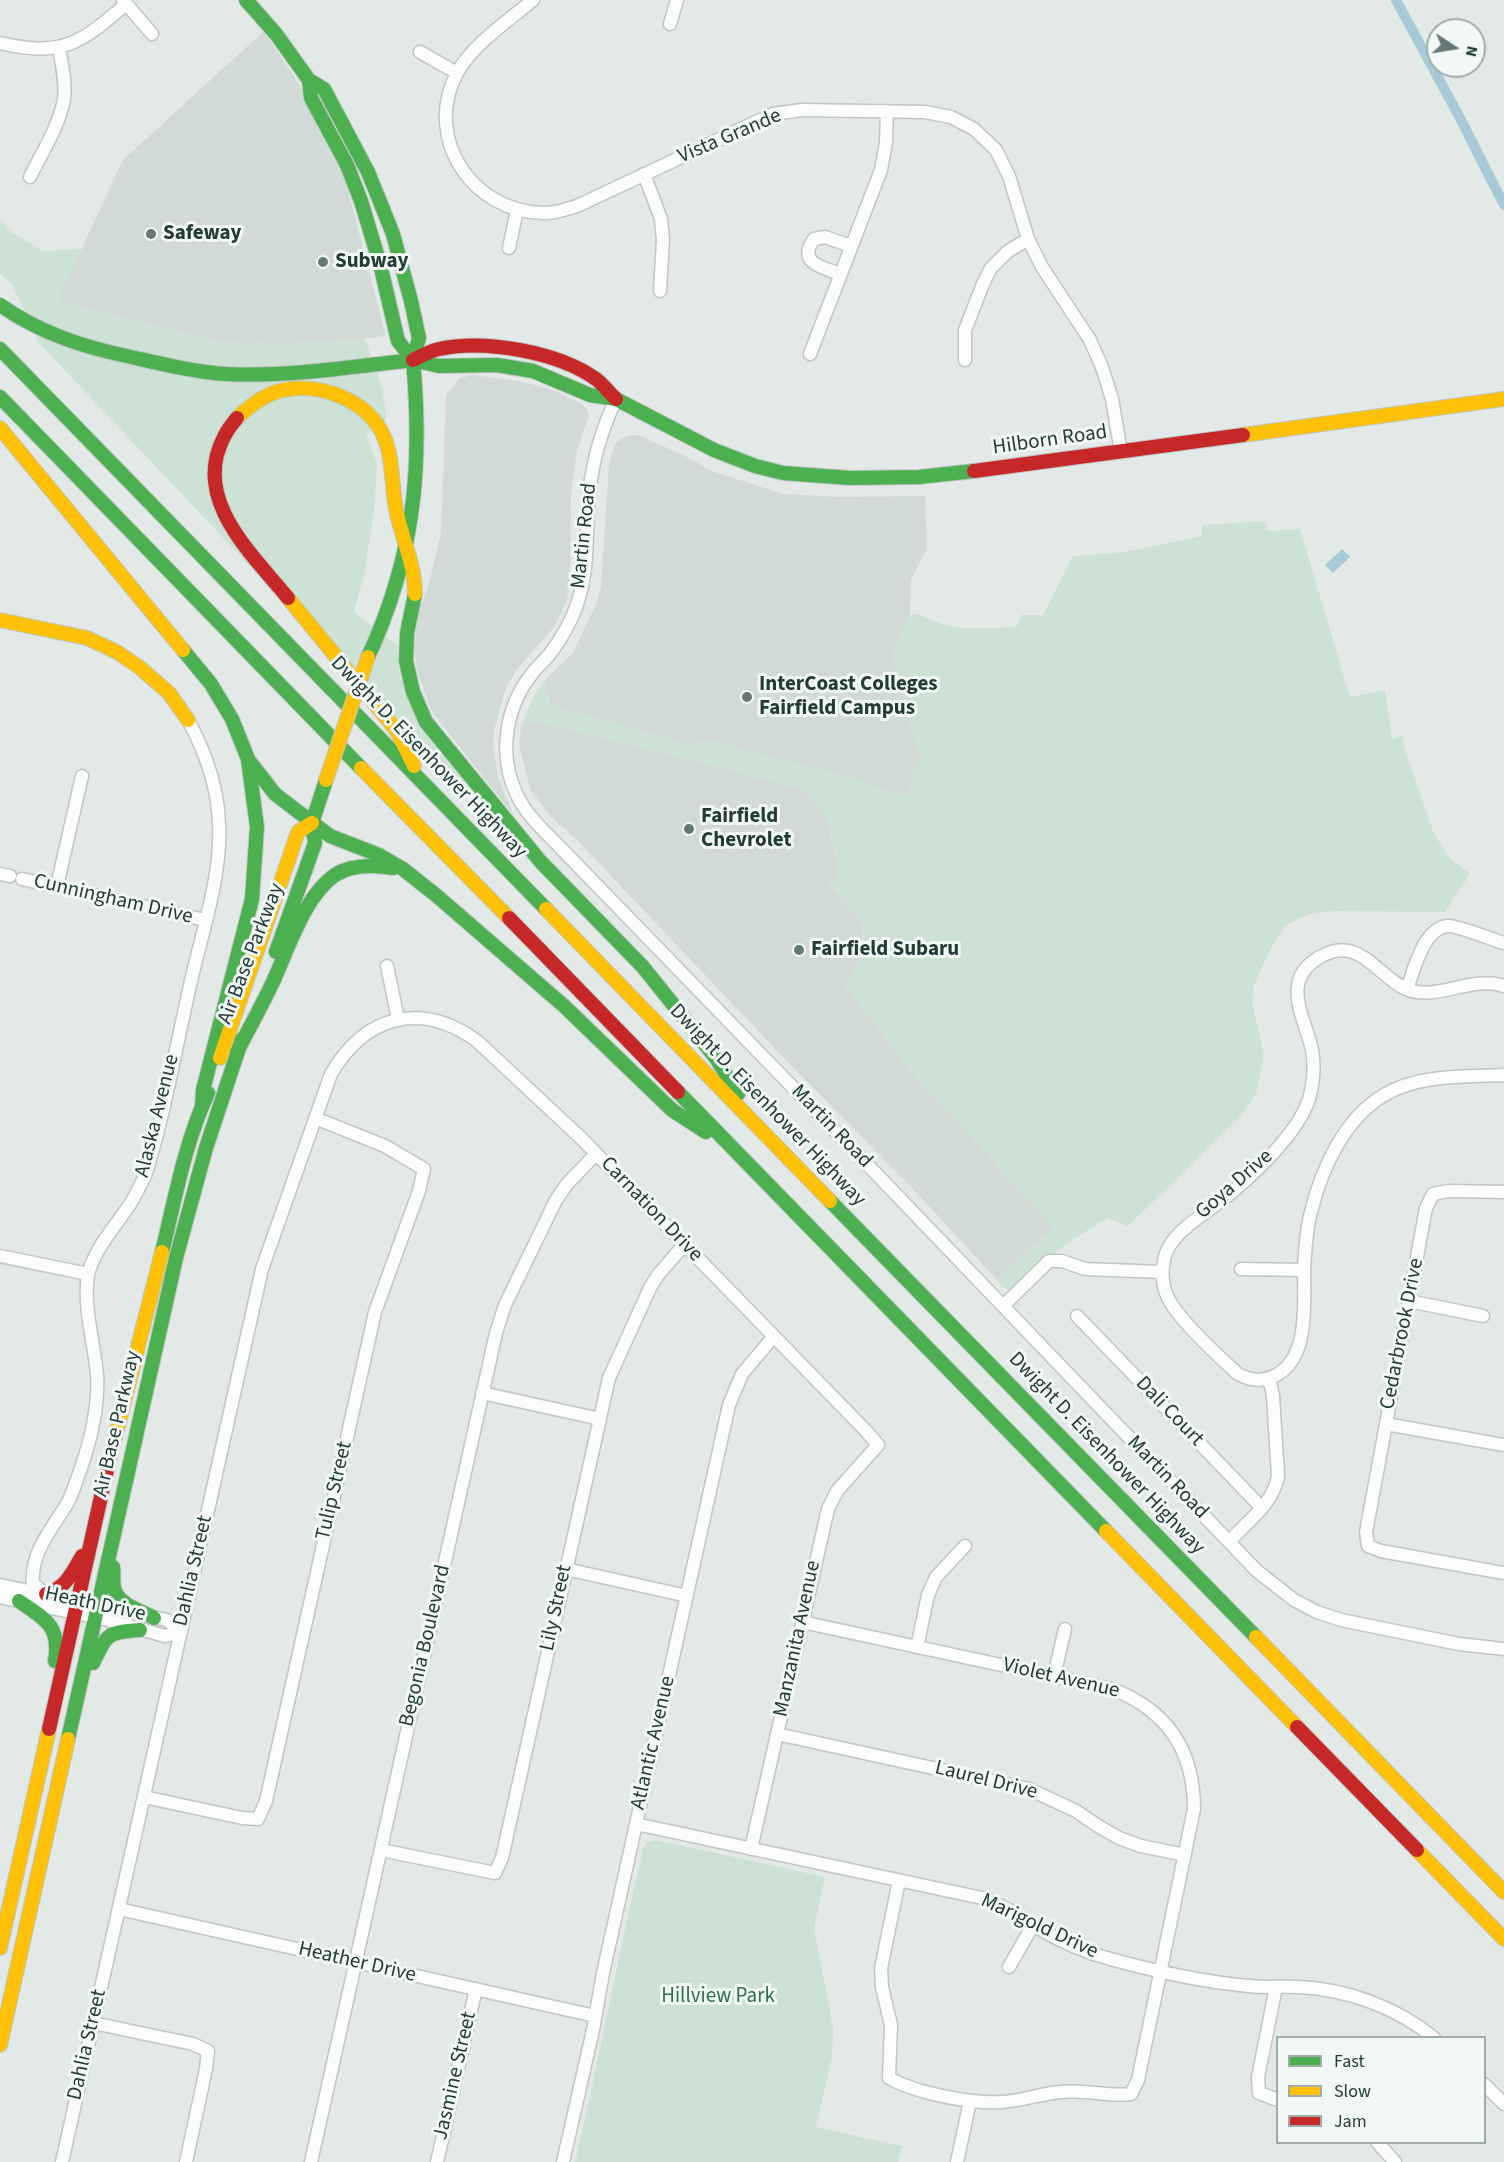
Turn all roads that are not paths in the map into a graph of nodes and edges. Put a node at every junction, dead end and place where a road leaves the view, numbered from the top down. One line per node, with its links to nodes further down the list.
1 (246, 0): 11 (main road)
2 (532, 0): 10 (street, Vista Grande)
3 (677, 0): 5 (street)
4 (124, 2): 6 (street); 8 (street)
5 (670, 24)
6 (152, 34)
7 (0, 43): 8 (street)
8 (59, 48): 14 (street)
9 (420, 52): 10 (street)
10 (457, 73): 15 (street, Vista Grande)
11 (309, 80): 24 (main road); 24 (main road)
12 (887, 111): 13 (street, Vista Grande); 16 (street, Vista Grande); 17 (street)
13 (644, 174): 15 (street, Vista Grande); 20 (street)
14 (30, 177)
15 (517, 210): 18 (street)
16 (1028, 239): 25 (street); 30 (street, Vista Grande)
17 (851, 246): 19 (street); 19 (street)
18 (509, 248)
19 (840, 274): 23 (street)
20 (660, 291)
21 (0, 305): 24 (main road, Hilborn Road)
22 (0, 350): 36 (main road, Dwight D. Eisenhower Highway)
23 (810, 354)
24 (413, 360): 27 (main road, Hilborn Road); 31 (main road, Air Base Parkway)
25 (964, 360)
26 (0, 397): 52 (main road)
27 (616, 399): 30 (main road, Hilborn Road); 62 (street, Martin Road)
28 (1504, 399): 30 (main road, Hilborn Road)
29 (0, 428): 34 (main road)
30 (1121, 452)
31 (406, 546): 36 (main road); 37 (main road, Air Base Parkway, bridge); 51 (main road)
32 (0, 620): 33 (main road)
33 (188, 720): 41 (street, Alaska Avenue)
34 (248, 759): 37 (main road); 49 (main road)
35 (82, 776): 40 (street)
36 (421, 782): 51 (main road, Dwight D. Eisenhower Highway)
37 (312, 824): 38 (main road); 47 (main road, Air Base Parkway); 49 (main road, Air Base Parkway)
38 (403, 869): 47 (main road); 52 (main road)
39 (11, 876): 40 (street, Cunningham Drive)
40 (57, 886): 41 (street, Cunningham Drive)
41 (205, 920): 60 (street, Alaska Avenue)
42 (1504, 943): 45 (street)
43 (387, 966): 46 (street)
44 (1504, 986): 45 (street)
45 (1407, 989): 59 (street, Goya Drive)
46 (398, 1019): 50 (street, Dahlia Street); 53 (street, Carnation Drive)
47 (237, 1052): 76 (main road, Air Base Parkway)
48 (1504, 1075): 58 (street)
49 (202, 1106): 73 (main road, Air Base Parkway)
50 (315, 1118): 90 (street, Dahlia Street); 97 (street, Tulip Street)
51 (759, 1127): 103 (main road, Dwight D. Eisenhower Highway)
52 (739, 1153): 106 (main road)
53 (596, 1154): 55 (street, Carnation Drive); 67 (street, Begonia Boulevard)
54 (1504, 1192): 61 (street, Cedarbrook Drive)
55 (684, 1245): 65 (street, Carnation Drive); 68 (street, Lily Street)
56 (0, 1256): 60 (street)
57 (1241, 1269): 58 (street)
58 (1304, 1270): 66 (street)
59 (1162, 1272): 62 (street); 66 (street)
60 (88, 1274): 80 (street, Alaska Avenue)
61 (1409, 1301): 64 (street); 69 (street, Cedarbrook Drive)
62 (1003, 1306): 74 (street, Martin Road)
63 (1077, 1316): 72 (street, Dali Court)
64 (1483, 1316)
65 (774, 1336): 70 (street, Carnation Drive); 81 (street, Atlantic Avenue)
66 (1269, 1378): 72 (street)
67 (482, 1393): 68 (street); 100 (street, Begonia Boulevard)
68 (600, 1419): 77 (street, Lily Street)
69 (1386, 1424): 71 (street); 78 (street, Cedarbrook Drive)
70 (878, 1445): 87 (street, Manzanita Avenue)
71 (1504, 1445)
72 (1262, 1508): 74 (street)
73 (91, 1542): 80 (main road); 84 (main road, Air Base Parkway)
74 (1229, 1542): 92 (street, Martin Road)
75 (965, 1546): 91 (street)
76 (112, 1547): 85 (main road, Air Base Parkway); 86 (main road)
77 (566, 1569): 81 (street); 100 (street, Lily Street)
78 (1504, 1573)
79 (0, 1585): 80 (street, Heath Drive)
80 (46, 1594): 84 (street, Heath Drive)
81 (687, 1596): 98 (street, Atlantic Avenue)
82 (0, 1597): 83 (street, Heath Drive)
83 (19, 1601): 84 (street, Heath Drive); 96 (main road)
84 (76, 1607): 85 (street, Heath Drive); 96 (main road, Air Base Parkway)
85 (97, 1611): 86 (street, Heath Drive); 89 (street, Heath Drive); 94 (main road, Air Base Parkway)
86 (154, 1618): 90 (street, Heath Drive)
87 (802, 1622): 91 (street, Violet Avenue); 95 (street, Manzanita Avenue)
88 (1065, 1629): 93 (street)
89 (140, 1630): 90 (street, Heath Drive); 94 (main road)
90 (181, 1632): 97 (street, Dahlia Street)
91 (916, 1647): 93 (street, Violet Avenue)
92 (1504, 1649)
93 (1054, 1676): 101 (street, Violet Avenue)
94 (76, 1704): 116 (main road, Air Base Parkway)
95 (777, 1734): 99 (street, Manzanita Avenue); 101 (street, Laurel Drive)
96 (40, 1767): 107 (main road, Air Base Parkway)
97 (144, 1797): 104 (street, Dahlia Street)
98 (636, 1824): 99 (street, Marigold Drive); 113 (street, Atlantic Avenue)
99 (751, 1849): 102 (street, Marigold Drive)
100 (381, 1850): 108 (street, Begonia Boulevard)
101 (1185, 1855): 110 (street, Violet Avenue)
102 (899, 1881): 105 (street, Marigold Drive); 119 (street)
103 (1504, 1892)
104 (119, 1910): 108 (street, Heather Drive); 114 (street, Dahlia Street)
105 (1033, 1925): 109 (street); 110 (street, Marigold Drive)
106 (1504, 1939)
107 (0, 1947)
108 (356, 1963): 112 (street, Heather Drive); 124 (street, Begonia Boulevard)
109 (1009, 1967)
110 (1161, 1970): 111 (street, Marigold Drive); 119 (street, Violet Avenue)
111 (1276, 1987): 115 (street, Marigold Drive); 118 (street)
112 (476, 1989): 113 (street, Heather Drive); 125 (street, Jasmine Street)
113 (595, 2016): 126 (street, Atlantic Avenue)
114 (93, 2023): 122 (street, Dahlia Street); 123 (street)
115 (1433, 2036)
116 (0, 2045)
117 (1486, 2085): 120 (street)
118 (1276, 2099)
119 (970, 2101): 127 (street)
120 (1504, 2104)
121 (1379, 2144): 128 (street)
122 (62, 2162)
123 (186, 2162)
124 (311, 2162)
125 (437, 2162)
126 (563, 2162)
127 (957, 2162)
128 (1395, 2162)

